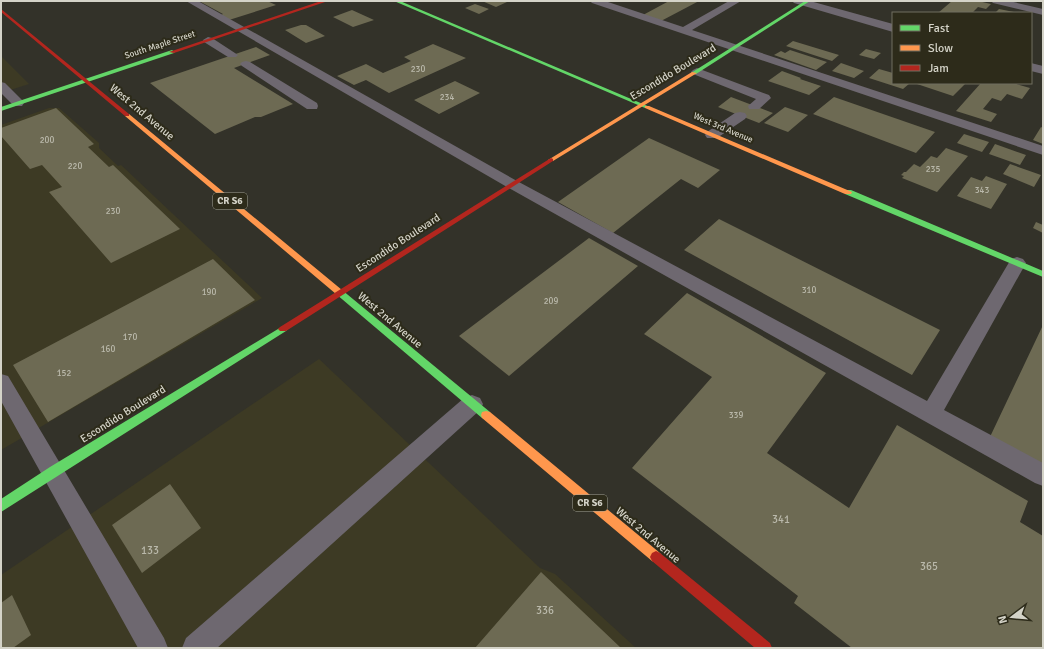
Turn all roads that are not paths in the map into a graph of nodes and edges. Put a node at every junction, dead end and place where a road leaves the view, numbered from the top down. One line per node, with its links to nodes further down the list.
1 (191, 1): 11 (lane)
2 (326, 1): 11 (main road, South Maple Street)
3 (396, 1): 23 (main road, West 3rd Avenue)
4 (595, 1): 12 (lane)
5 (736, 1): 12 (lane)
6 (996, 1): 9 (lane)
7 (804, 2): 10 (street); 14 (main road, Escondido Boulevard)
8 (1, 10): 20 (main road, West 2nd Avenue / CR S6)
9 (1043, 12)
10 (892, 28)
11 (241, 29): 13 (main road, South Maple Street); 30 (lane)
12 (685, 30): 14 (lane)
13 (208, 40): 15 (lane); 20 (main road, South Maple Street)
14 (737, 47): 19 (main road, Escondido Boulevard); 29 (lane)
15 (232, 55)
16 (246, 64): 24 (lane)
17 (1032, 67): 18 (street)
18 (1043, 70)
19 (697, 72): 23 (main road, Escondido Boulevard); 25 (lane)
20 (85, 80): 22 (main road, South Maple Street); 33 (main road, West 2nd Avenue / CR S6)
21 (1, 86): 22 (lane)
22 (18, 103): 26 (main road, South Maple Street)
23 (641, 105): 28 (main road, West 3rd Avenue); 30 (main road, Escondido Boulevard)
24 (312, 106)
25 (754, 106)
26 (1, 109)
27 (740, 116): 28 (lane)
28 (712, 135): 31 (main road, West 3rd Avenue)
29 (1043, 151)
30 (512, 184): 33 (main road, Escondido Boulevard); 36 (lane)
31 (1017, 263): 32 (main road, West 3rd Avenue); 36 (lane)
32 (1043, 274)
33 (340, 294): 35 (main road, West 2nd Avenue / CR S6); 37 (main road, Escondido Boulevard)
34 (1, 382): 37 (lane)
35 (472, 404): 41 (lane); 42 (main road, West 2nd Avenue / CR S6)
36 (931, 414): 38 (lane)
37 (54, 472): 39 (main road, Escondido Boulevard); 40 (lane)
38 (1043, 475)
39 (1, 506)
40 (154, 648)
41 (196, 648)
42 (765, 648)

